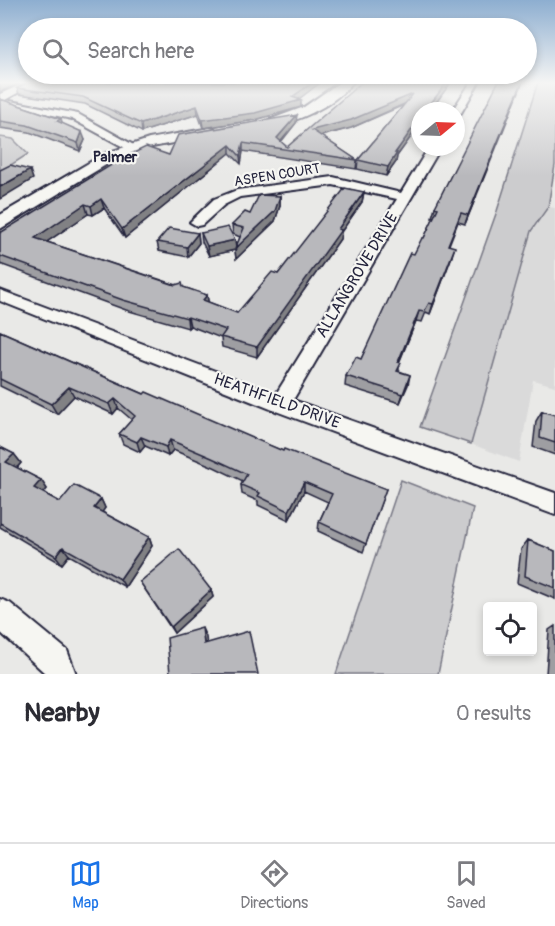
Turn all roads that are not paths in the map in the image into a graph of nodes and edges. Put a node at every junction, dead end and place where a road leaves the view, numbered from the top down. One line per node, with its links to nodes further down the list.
1 (59, 113): 5 (street)
2 (304, 113): 3 (street)
3 (249, 126)
4 (228, 129): 5 (street)
5 (133, 147): 9 (street)
6 (429, 156): 7 (street, ALLANGROVE DRIVE)
7 (404, 197): 8 (street, ASPEN COURT); 11 (street, ALLANGROVE DRIVE)
8 (197, 222)
9 (0, 223)
10 (0, 295): 11 (street, HEATHFIELD DRIVE)
11 (280, 404): 12 (street, HEATHFIELD DRIVE)
12 (555, 504)
13 (0, 613): 14 (street)
14 (61, 674)

